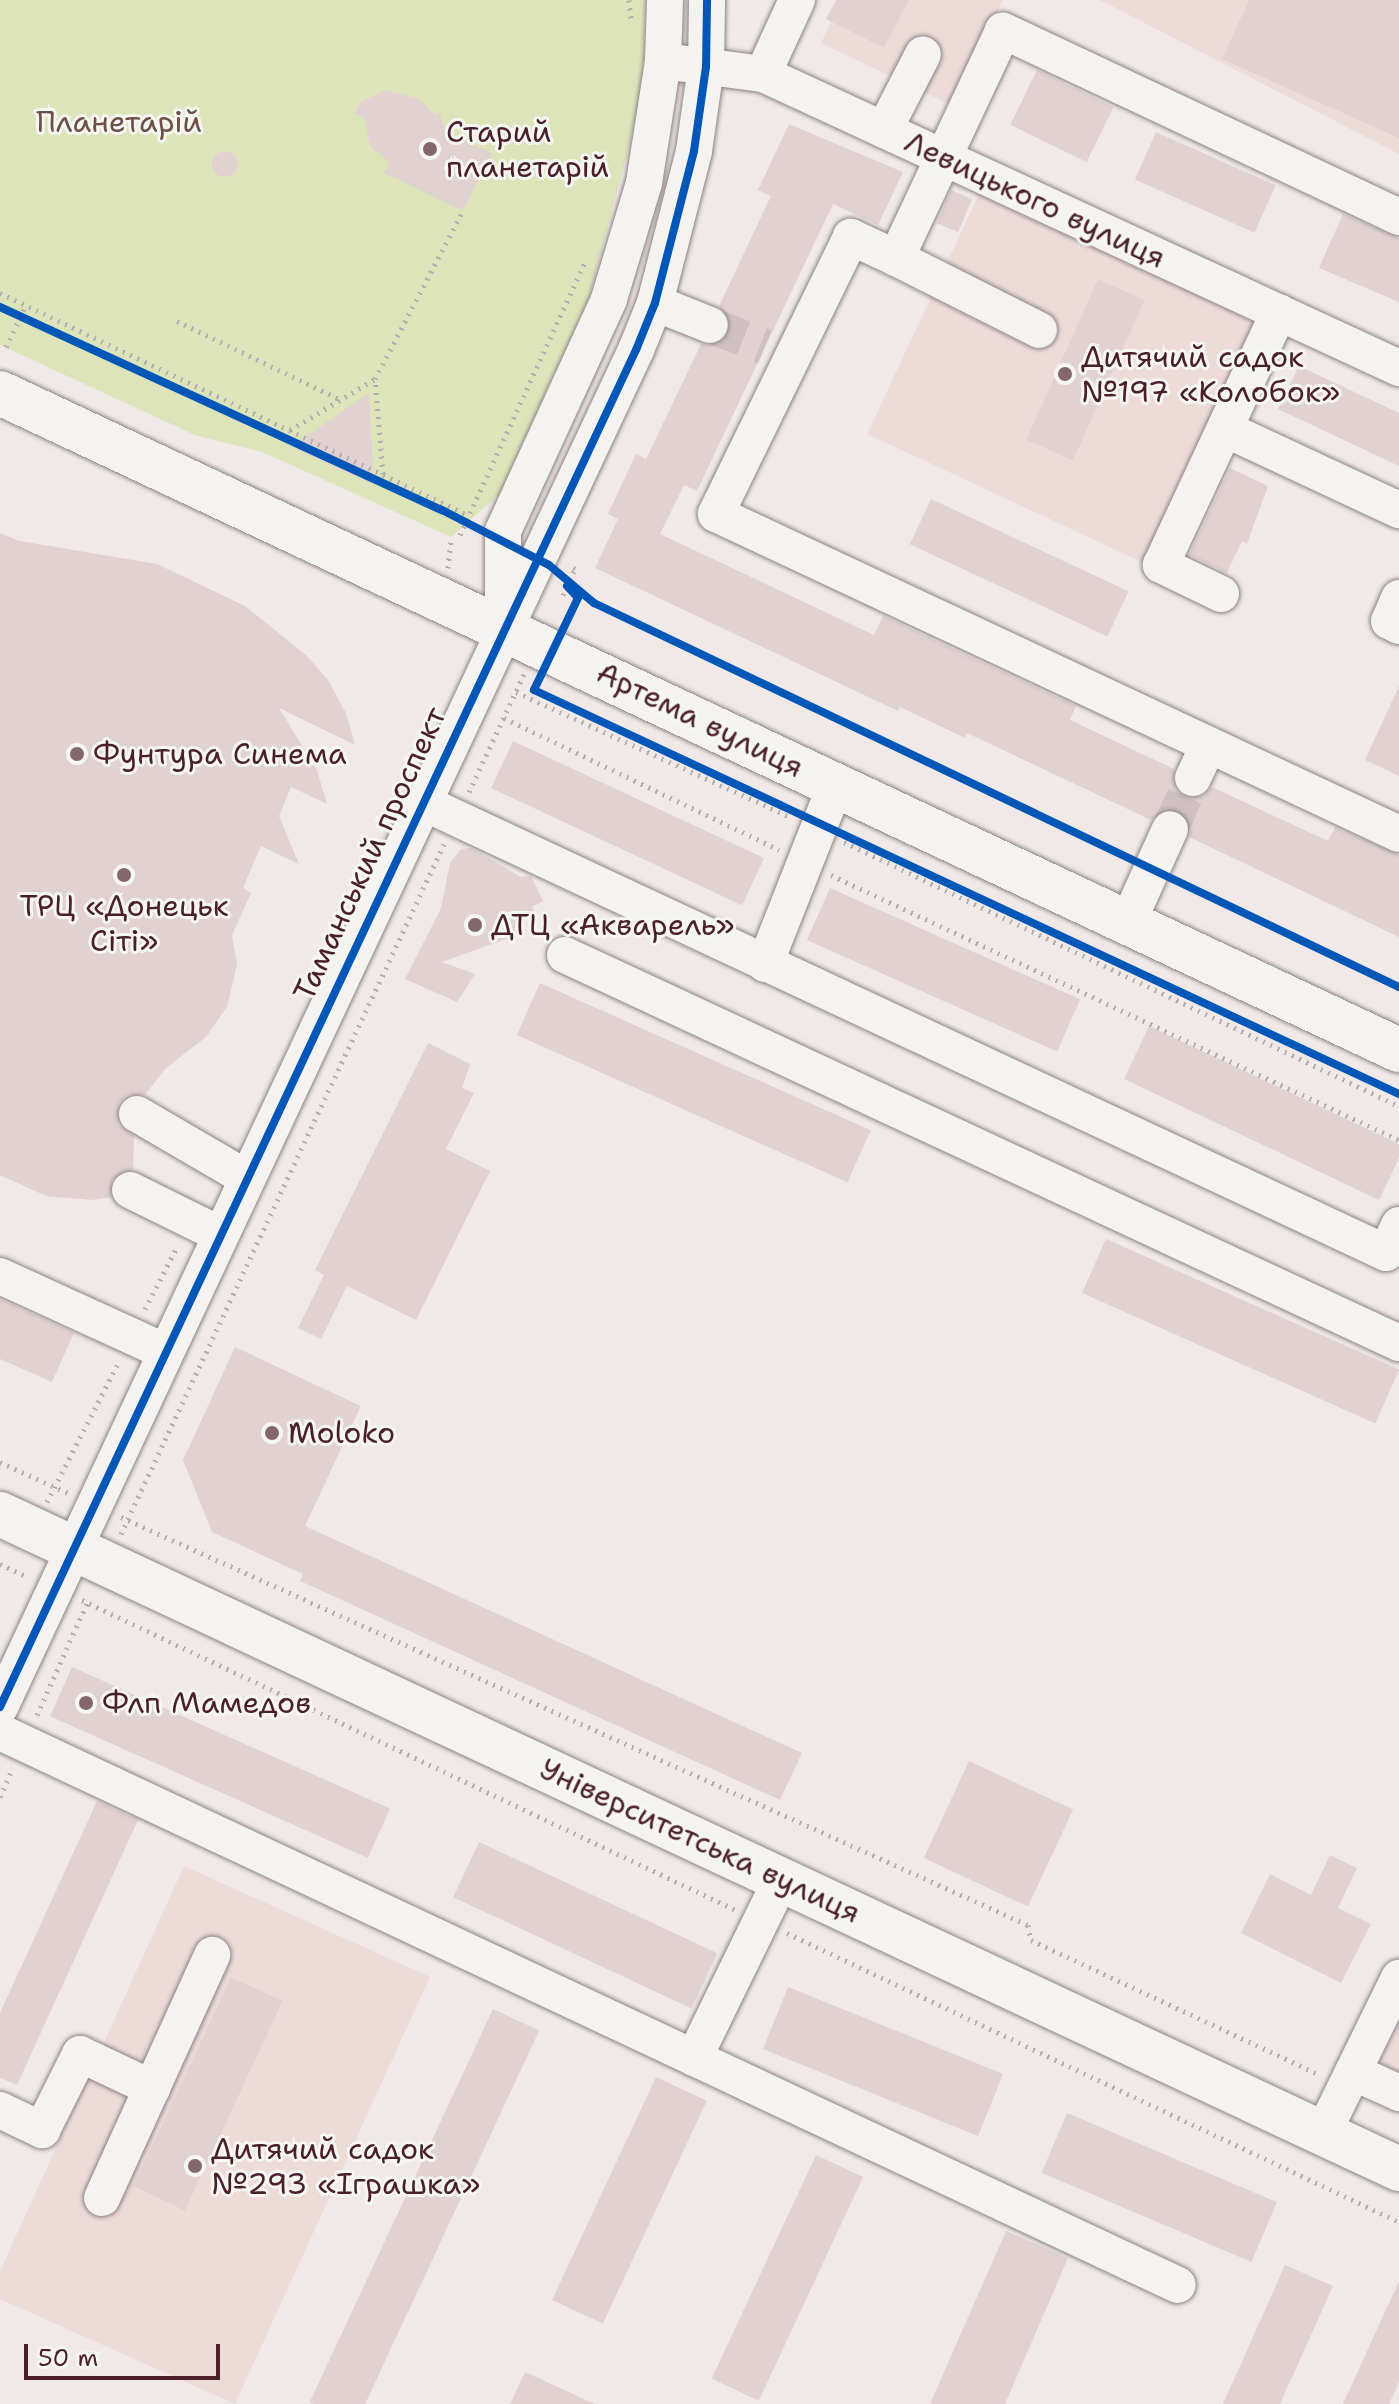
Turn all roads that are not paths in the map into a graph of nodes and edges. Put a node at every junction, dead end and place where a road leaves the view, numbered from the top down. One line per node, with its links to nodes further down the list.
1 (665, 0): 5 (street, Таманський проспект)
2 (707, 0): 6 (street, Таманський проспект)
3 (797, 0): 7 (street)
4 (923, 54): 8 (street)
5 (663, 61): 6 (street, Левицького вулиця); 23 (street, Таманський проспект)
6 (706, 67): 7 (street, Левицького вулиця); 12 (street, Таманський проспект)
7 (763, 74): 8 (street, Левицького вулиця)
8 (884, 130): 9 (street, Левицького вулиця)
9 (944, 157): 10 (street); 11 (street); 13 (street, Левицького вулиця)
10 (1399, 217)
11 (896, 258): 15 (street); 27 (street)
12 (655, 303): 14 (street); 23 (street, Таманський проспект)
13 (1279, 312): 16 (street, Левицького вулиця); 18 (street)
14 (710, 325)
15 (1039, 330)
16 (1399, 368)
17 (0, 393): 23 (main road, Артема вулиця)
18 (1225, 429): 19 (street); 20 (street)
19 (1399, 510)
20 (1221, 594)
21 (1399, 598): 22 (street)
22 (1399, 626)
23 (503, 627): 24 (street, Таманський проспект); 25 (main road, Артема вулиця)
24 (422, 802): 30 (street); 33 (street, Таманський проспект)
25 (819, 826): 28 (main road, Артема вулиця); 30 (street)
26 (1170, 829): 28 (street)
27 (1399, 834)
28 (1127, 924): 31 (main road, Артема вулиця)
29 (565, 955): 38 (street)
30 (765, 964): 36 (street)
31 (1399, 1050)
32 (137, 1114): 33 (street)
33 (245, 1177): 35 (street, Таманський проспект)
34 (130, 1190): 35 (street)
35 (205, 1227): 39 (street, Таманський проспект)
36 (1395, 1246)
37 (0, 1276): 39 (street)
38 (1399, 1343)
39 (164, 1351): 41 (street, Таманський проспект)
40 (16, 1522): 41 (main road, Університетська вулиця)
41 (89, 1556): 42 (street, Таманський проспект); 44 (main road, Університетська вулиця)
42 (0, 1706)
43 (12, 1737): 47 (street)
44 (781, 1880): 47 (street); 52 (main road, Університетська вулиця)
45 (212, 1955): 49 (street)
46 (1399, 1978): 48 (street)
47 (694, 2058): 55 (street)
48 (1350, 2080): 50 (street); 52 (street)
49 (152, 2088): 51 (street); 54 (street)
50 (1399, 2093)
51 (0, 2110)
52 (1323, 2133): 53 (main road, Університетська вулиця)
53 (1399, 2169)
54 (102, 2198)
55 (1178, 2285)

